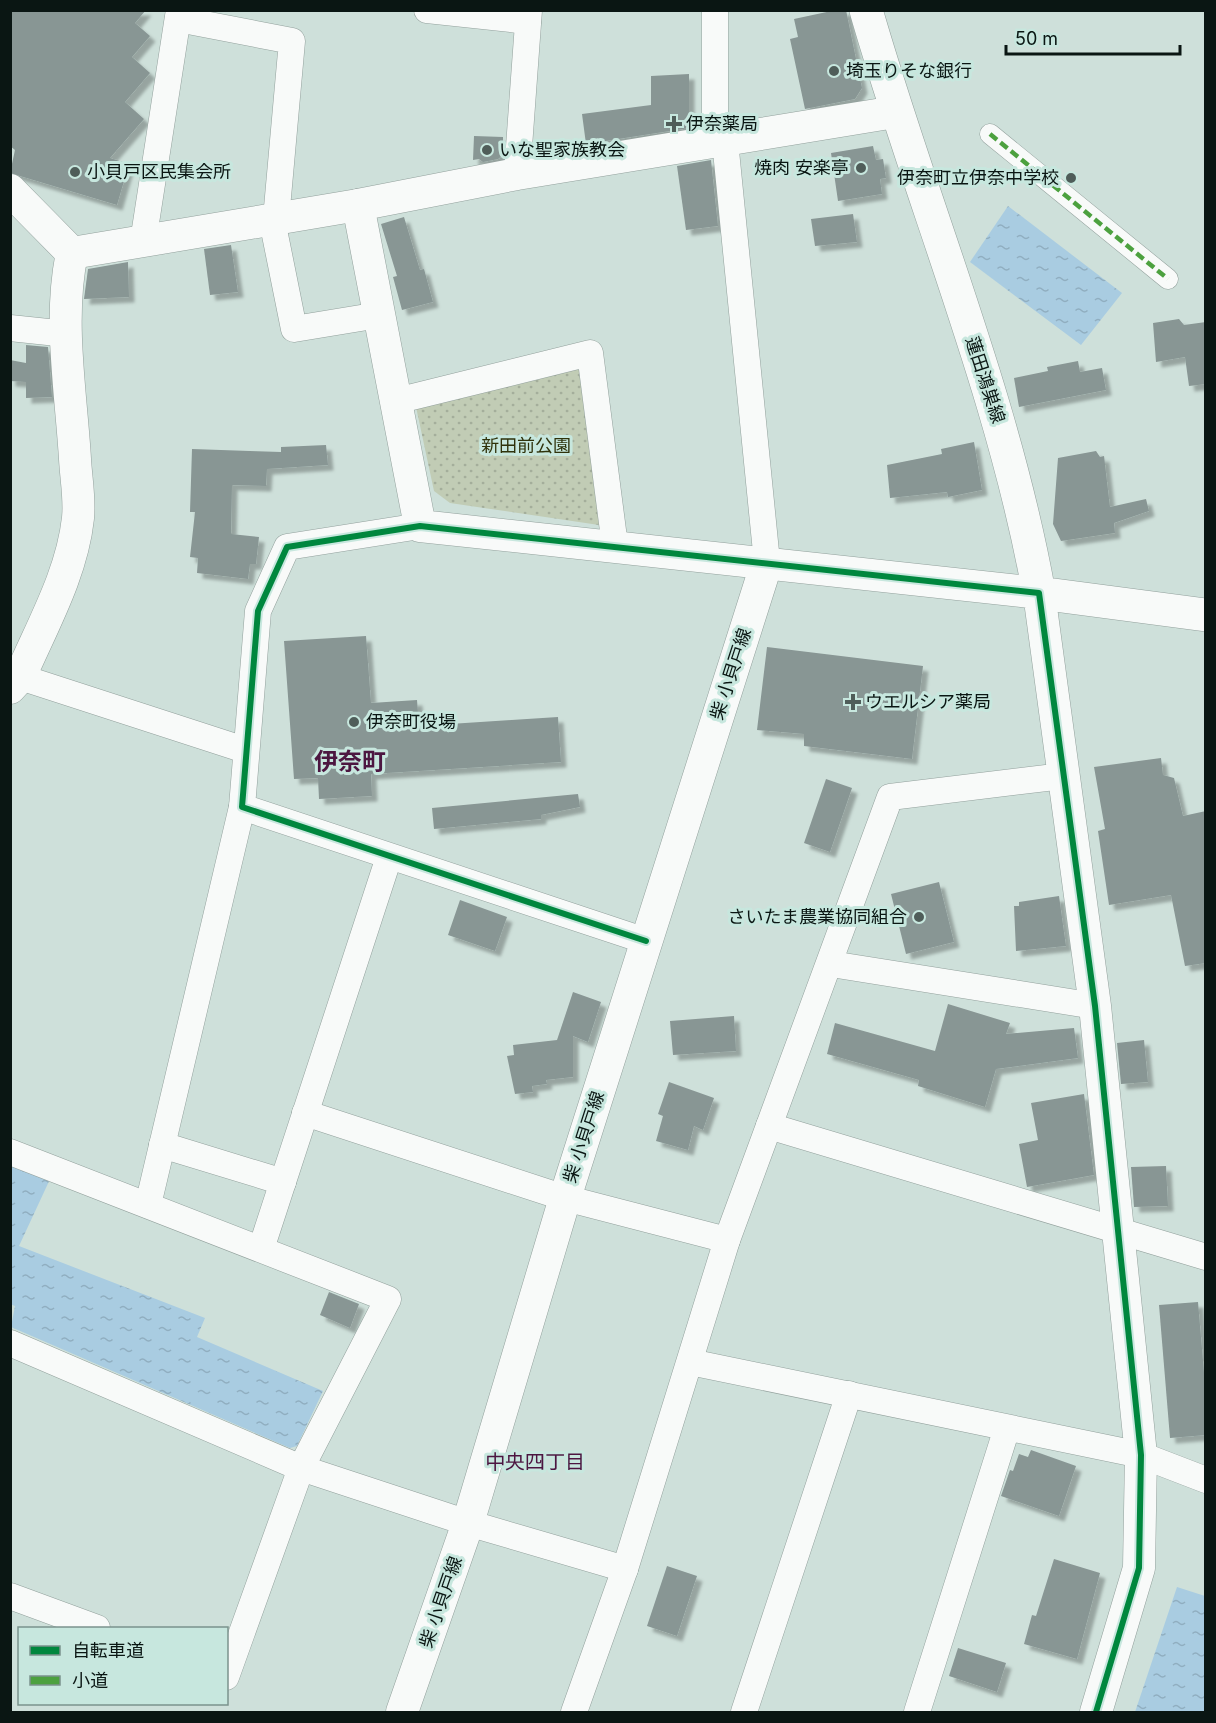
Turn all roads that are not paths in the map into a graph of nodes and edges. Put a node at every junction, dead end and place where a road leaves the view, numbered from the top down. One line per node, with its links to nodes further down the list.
1 (427, 10): 5 (street)
2 (716, 10): 8 (street)
3 (866, 10): 6 (main road, 蓮田鴻巣線)
4 (178, 15): 12 (street); 13 (street)
5 (528, 16): 9 (street)
6 (896, 112): 8 (street); 23 (main road, 蓮田鴻巣線)
7 (990, 134): 15 (street)
8 (722, 142): 9 (street); 22 (street)
9 (518, 174): 11 (street)
10 (10, 190): 14 (street)
11 (358, 205): 12 (street); 16 (street)
12 (274, 220): 13 (street); 16 (street)
13 (143, 242): 14 (street)
14 (72, 253): 18 (street)
15 (1168, 279)
16 (379, 315): 19 (street)
17 (10, 328): 18 (street)
18 (67, 334): 25 (street)
19 (396, 401): 20 (street); 21 (street)
20 (420, 526): 21 (street); 26 (street)
21 (615, 546): 22 (street)
22 (767, 562): 23 (street); 30 (street, 柴 小貝戸線)
23 (1039, 592): 24 (main road); 27 (street)
24 (1206, 615)
25 (15, 682): 26 (street)
26 (245, 750): 28 (street)
27 (1063, 776): 31 (street); 32 (street)
28 (242, 807): 29 (street); 35 (street)
29 (389, 857): 30 (street); 33 (street)
30 (646, 941): 38 (street, 柴 小貝戸線)
31 (831, 964): 32 (street); 34 (street)
32 (1095, 1006): 40 (street)
33 (305, 1113): 37 (street); 38 (street)
34 (769, 1126): 40 (street); 41 (street)
35 (162, 1145): 37 (street); 39 (street)
36 (10, 1152): 39 (street)
37 (283, 1182): 42 (street)
38 (565, 1198): 41 (street); 51 (street, 柴 小貝戸線)
39 (148, 1205): 42 (street)
40 (1119, 1229): 43 (street); 48 (street)
41 (727, 1240): 45 (street)
42 (261, 1249): 49 (street)
43 (1206, 1257)
44 (10, 1343): 49 (street)
45 (690, 1362): 46 (street); 52 (street)
46 (849, 1394): 47 (street); 58 (street)
47 (1007, 1428): 48 (street); 59 (street)
48 (1141, 1455): 50 (street); 60 (street)
49 (301, 1468): 51 (street); 55 (street)
50 (1206, 1480)
51 (468, 1523): 52 (street); 56 (street, 柴 小貝戸線)
52 (625, 1569): 57 (street)
53 (10, 1596): 54 (street)
54 (92, 1627)
55 (228, 1671)
56 (402, 1713)
57 (574, 1713)
58 (744, 1713)
59 (917, 1713)
60 (1096, 1713)

